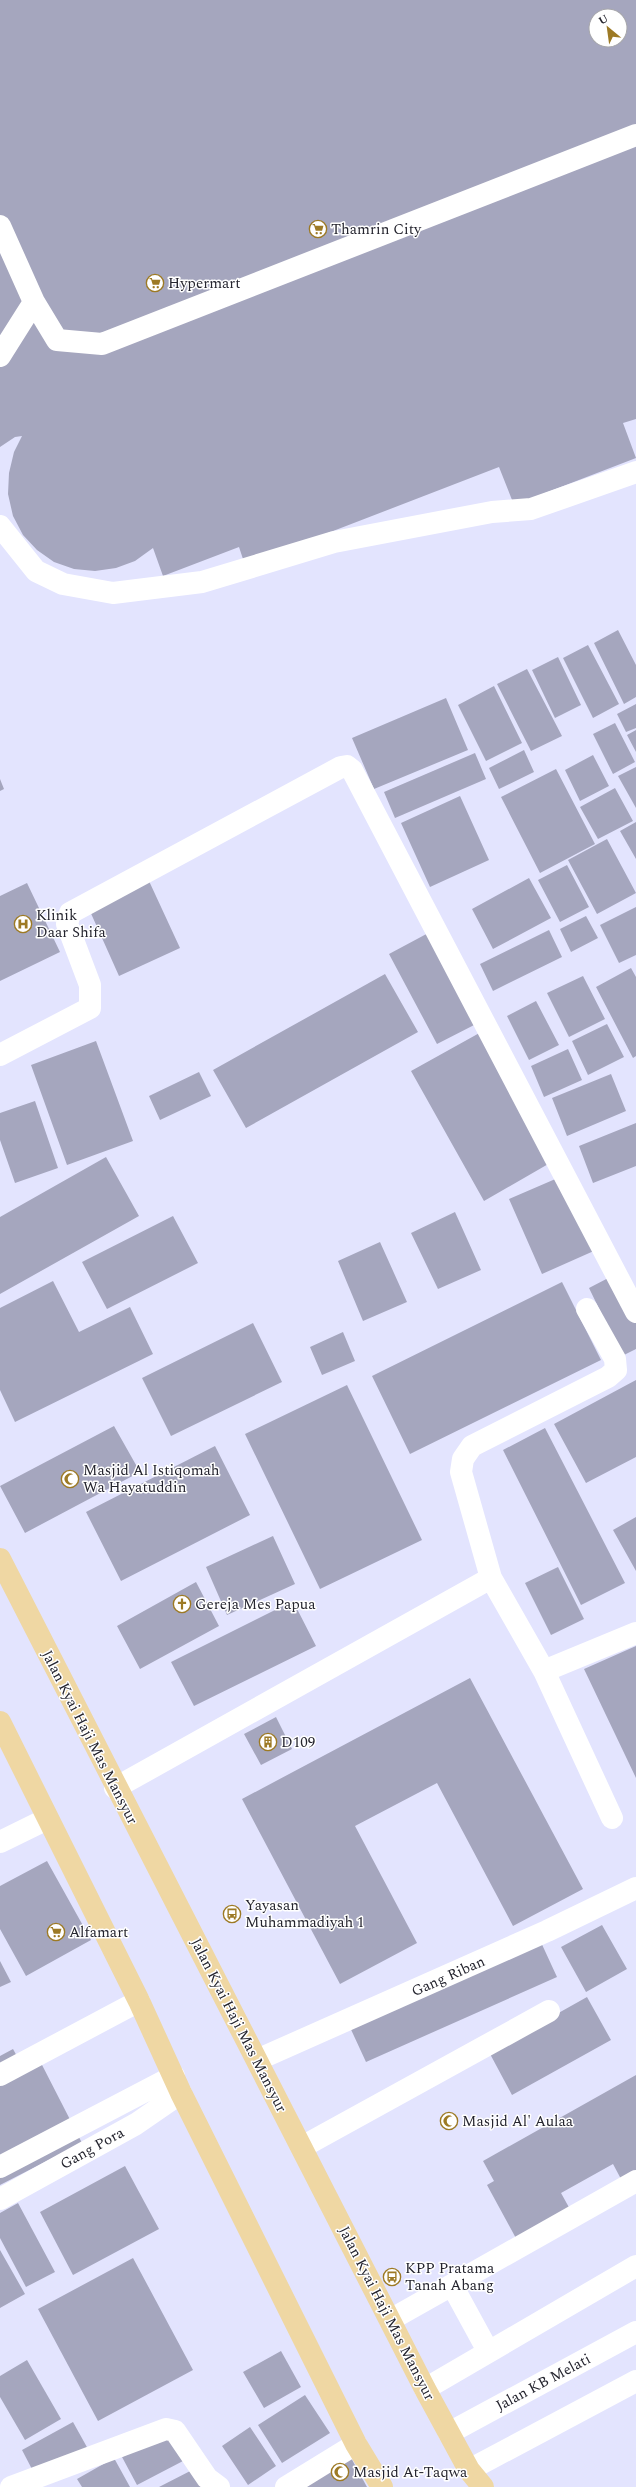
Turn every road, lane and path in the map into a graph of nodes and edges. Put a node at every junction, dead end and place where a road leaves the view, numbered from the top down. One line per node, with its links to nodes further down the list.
1 (636, 134): 3 (street)
2 (0, 226): 3 (street)
3 (34, 302): 4 (street)
4 (0, 356)
5 (636, 472): 6 (street)
6 (0, 526)
7 (0, 1055): 9 (street)
8 (587, 1309): 11 (street)
9 (636, 1312)
10 (0, 1559): 15 (main road, Jalan Kyai Haji Mas Mansyur)
11 (491, 1578): 13 (street); 15 (street)
12 (636, 1632): 13 (street)
13 (544, 1671): 17 (street)
14 (0, 1722): 16 (main road)
15 (115, 1788): 22 (main road, Jalan Kyai Haji Mas Mansyur)
16 (47, 1818): 18 (street); 20 (main road)
17 (612, 1818)
18 (0, 1842)
19 (636, 1888): 22 (street, Gang Riban)
20 (139, 2001): 23 (street); 24 (main road)
21 (549, 2012): 25 (street)
22 (257, 2060): 25 (main road, Jalan Kyai Haji Mas Mansyur)
23 (0, 2075)
24 (178, 2084): 26 (street); 28 (street, Gang Pora); 37 (main road)
25 (302, 2147): 31 (main road, Jalan Kyai Haji Mas Mansyur)
26 (0, 2167)
27 (636, 2181): 30 (street)
28 (0, 2199)
29 (636, 2266): 33 (street)
30 (452, 2285): 31 (street); 33 (street)
31 (390, 2320): 35 (main road, Jalan Kyai Haji Mas Mansyur)
32 (636, 2332): 36 (street, Jalan KB Melati)
33 (488, 2351): 35 (street)
34 (636, 2381): 38 (street)
35 (425, 2389): 36 (main road, Jalan Kyai Haji Mas Mansyur)
36 (449, 2433): 38 (main road, Jalan Kyai Haji Mas Mansyur)
37 (356, 2444): 41 (street); 42 (main road)
38 (469, 2470): 43 (main road, Jalan Kyai Haji Mas Mansyur)
39 (11, 2487): 40 (street)
40 (219, 2487)
41 (286, 2487)
42 (382, 2487)
43 (484, 2487)

